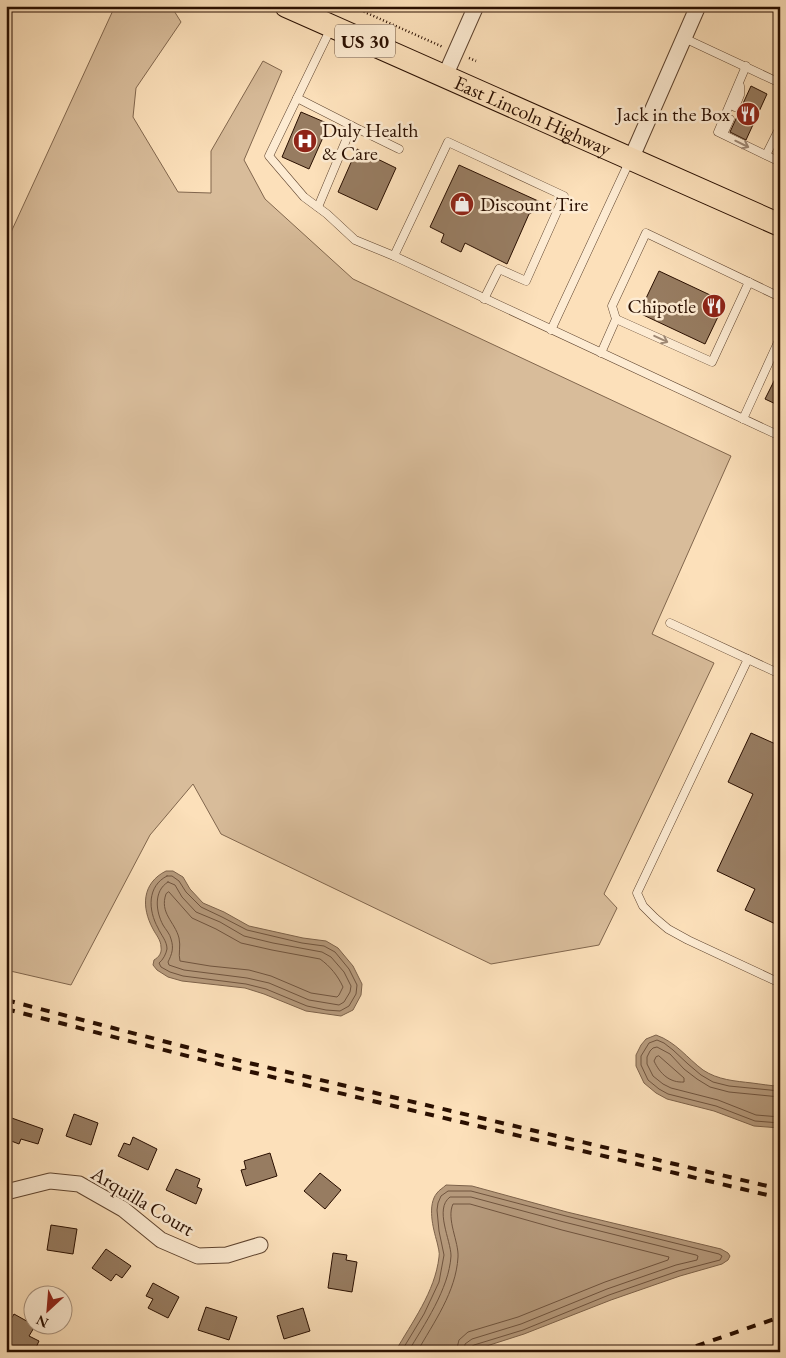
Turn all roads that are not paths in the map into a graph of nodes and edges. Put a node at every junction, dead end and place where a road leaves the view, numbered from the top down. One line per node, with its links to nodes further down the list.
1 (286, 6): 4 (main road, East Lincoln Highway / US 30)
2 (476, 6): 7 (street)
3 (698, 6): 5 (street)
4 (332, 27): 7 (main road, East Lincoln Highway / US 30); 10 (lane)
5 (684, 38): 6 (lane); 18 (street)
6 (746, 66): 8 (lane); 9 (lane)
7 (445, 76): 18 (main road, East Lincoln Highway / US 30)
8 (740, 81): 11 (lane); 15 (lane)
9 (780, 83)
10 (297, 98): 13 (lane); 20 (lane)
11 (735, 107)
12 (730, 119): 15 (lane)
13 (352, 126): 16 (lane); 20 (lane)
14 (780, 127): 17 (lane)
15 (723, 134): 17 (lane, one-way to 17)
16 (399, 149)
17 (766, 155): 19 (lane)
18 (631, 159): 21 (main road, East Lincoln Highway / US 30); 27 (lane)
19 (780, 162)
20 (318, 207): 22 (lane)
21 (777, 221)
22 (394, 256): 25 (lane); 25 (lane)
23 (749, 282): 24 (lane); 26 (lane, one-way to 23); 26 (lane)
24 (780, 297)
25 (484, 299): 27 (lane)
26 (616, 319): 29 (lane)
27 (551, 330): 29 (lane)
28 (780, 338): 30 (lane)
29 (601, 353): 30 (lane)
30 (743, 419): 31 (lane)
31 (780, 436)
32 (670, 623): 33 (lane)
33 (748, 660): 34 (lane); 35 (lane)
34 (780, 674)
35 (780, 983)
36 (6, 1192): 37 (street, Arquilla Court)
37 (260, 1245)

